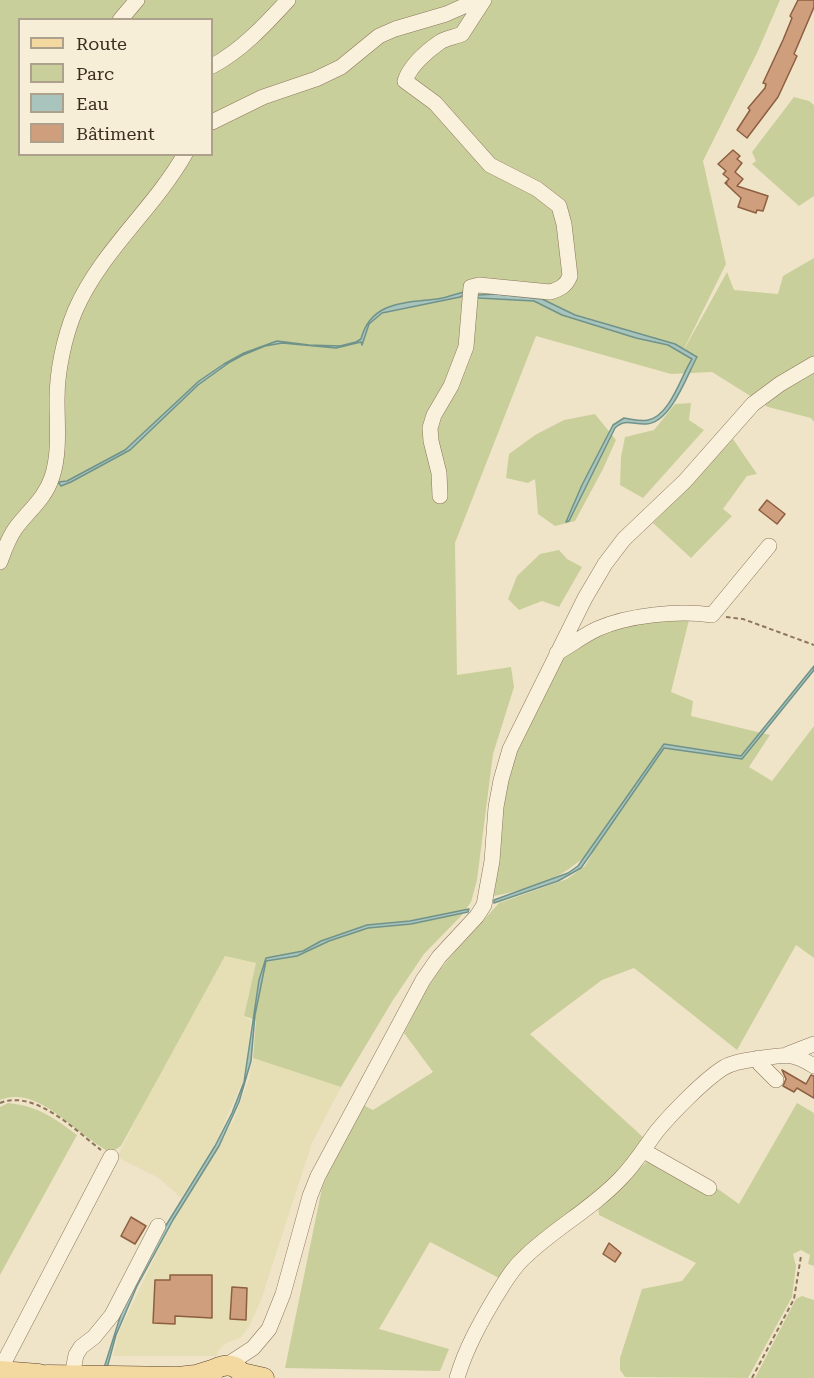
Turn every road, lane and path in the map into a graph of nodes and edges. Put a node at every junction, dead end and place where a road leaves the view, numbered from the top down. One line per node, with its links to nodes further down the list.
1 (136, 0): 5 (street)
2 (288, 0): 6 (street)
3 (478, 0): 7 (street)
4 (484, 0): 10 (street)
5 (122, 18)
6 (213, 66)
7 (213, 122)
8 (184, 156): 12 (street)
9 (814, 364): 15 (street)
10 (440, 496)
11 (769, 546): 13 (street)
12 (0, 562)
13 (712, 615): 14 (path); 15 (street)
14 (814, 645)
15 (558, 653): 28 (street)
16 (814, 1044): 17 (street)
17 (788, 1054): 18 (street); 19 (street)
18 (755, 1059): 20 (street); 22 (street)
19 (814, 1066)
20 (776, 1080)
21 (0, 1103): 23 (path)
22 (644, 1151): 24 (street); 34 (street)
23 (111, 1157): 27 (street)
24 (710, 1188)
25 (158, 1226): 30 (street)
26 (801, 1256): 35 (path)
27 (0, 1371): 29 (main road)
28 (230, 1372): 31 (main road); 33 (main road)
29 (48, 1375): 30 (main road); 32 (main road)
30 (72, 1376): 31 (main road)
31 (180, 1377)
32 (25, 1378)
33 (264, 1378)
34 (457, 1378)
35 (752, 1378)

